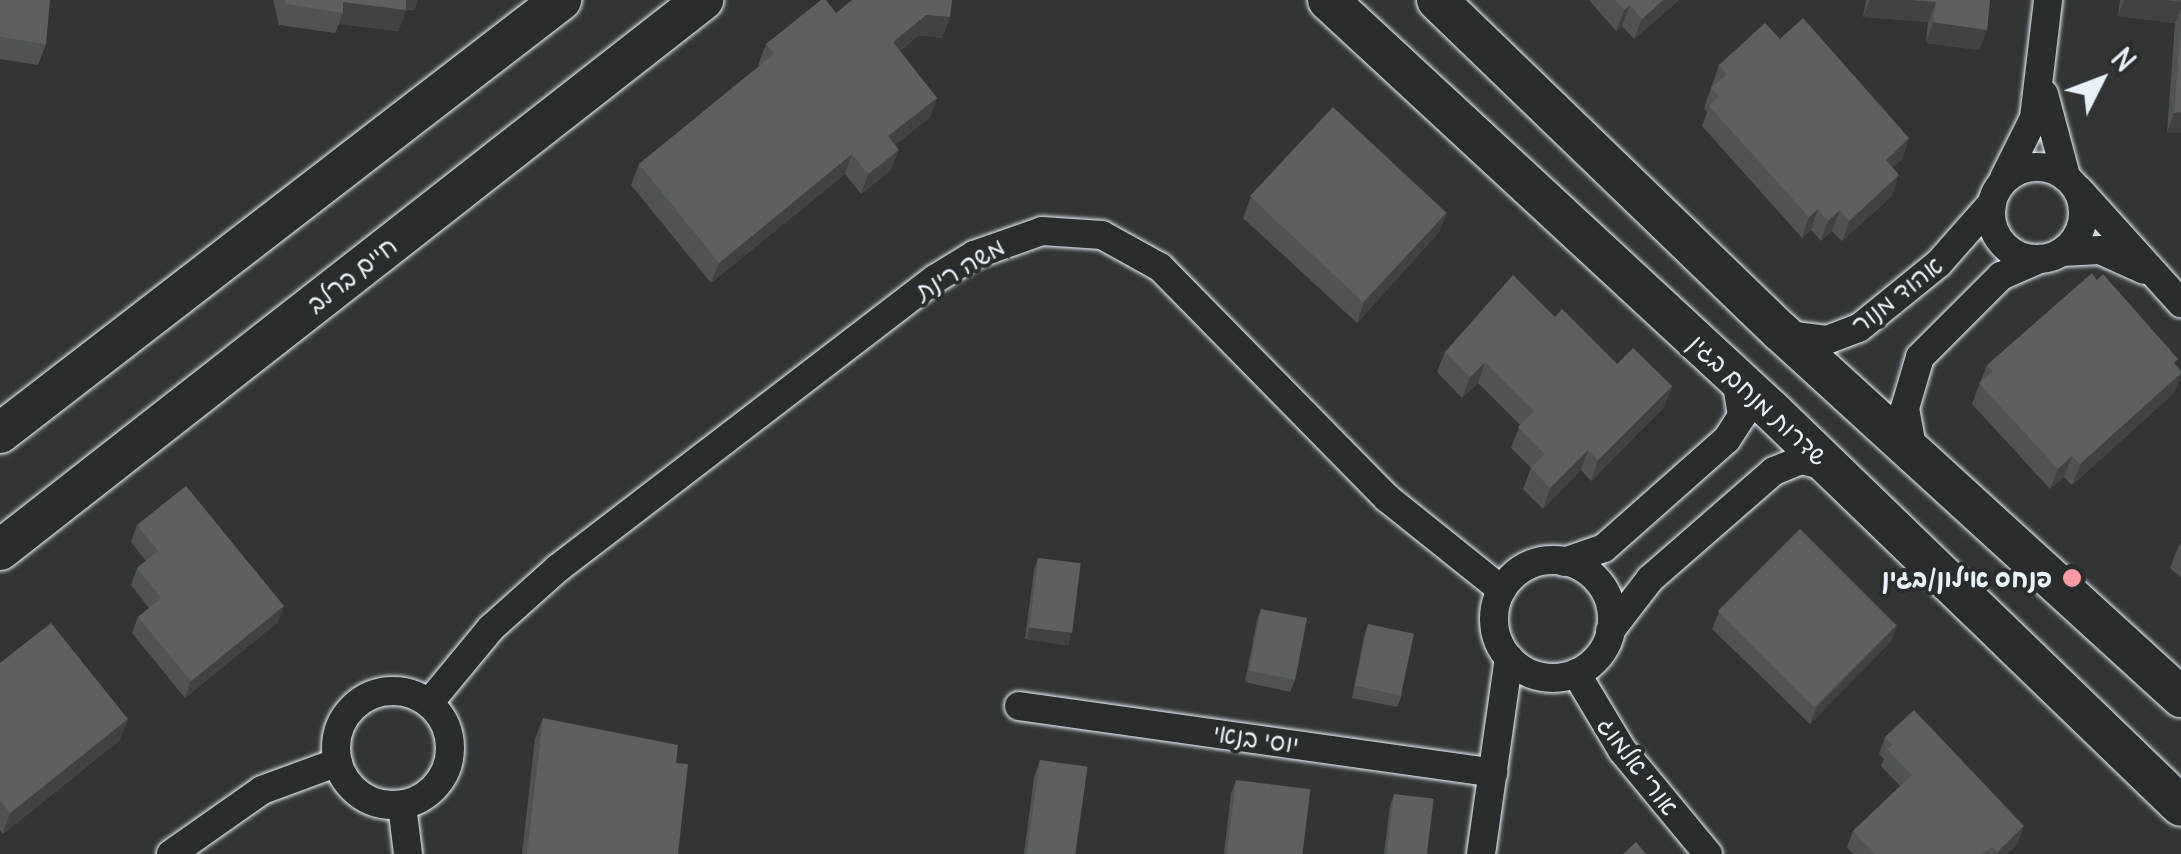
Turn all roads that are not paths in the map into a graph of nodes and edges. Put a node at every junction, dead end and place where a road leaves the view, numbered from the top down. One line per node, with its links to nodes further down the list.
1 (561, 0): 14 (street)
2 (704, 0): 17 (street, חיים ברלב)
3 (1328, 0): 13 (street, שדרות מנחם בגין)
4 (1437, 0): 12 (street)
5 (2048, 0): 6 (street, אהוד מנור)
6 (2042, 68): 7 (street, אהוד מנור); 8 (street, אהוד מנור)
7 (2071, 182): 8 (street); 9 (street); 10 (street)
8 (1996, 193): 9 (street); 12 (street, אהוד מנור)
9 (2052, 255): 10 (street); 15 (street)
10 (2159, 278): 11 (street)
11 (2181, 303)
12 (1780, 332): 15 (street)
13 (1732, 374): 16 (street, שדרות מנחם בגין); 18 (street)
14 (0, 433)
15 (1914, 453): 23 (street)
16 (1829, 467): 20 (street); 29 (street, שדרות מנחם בגין)
17 (0, 550)
18 (1564, 562): 19 (street); 20 (street)
19 (1502, 590): 21 (street); 24 (street, משה רינת)
20 (1610, 631): 22 (street)
21 (1509, 658): 22 (street); 27 (street)
22 (1576, 673): 33 (street, אורי אלמוג)
23 (2181, 697)
24 (429, 703): 26 (street); 28 (street)
25 (1019, 706): 27 (street, יוסי בנאי)
26 (338, 762): 28 (street); 30 (street)
27 (1492, 773): 32 (street)
28 (402, 804): 31 (street)
29 (2181, 806)
30 (171, 854)
31 (408, 854)
32 (1481, 854)
33 (1708, 854)

